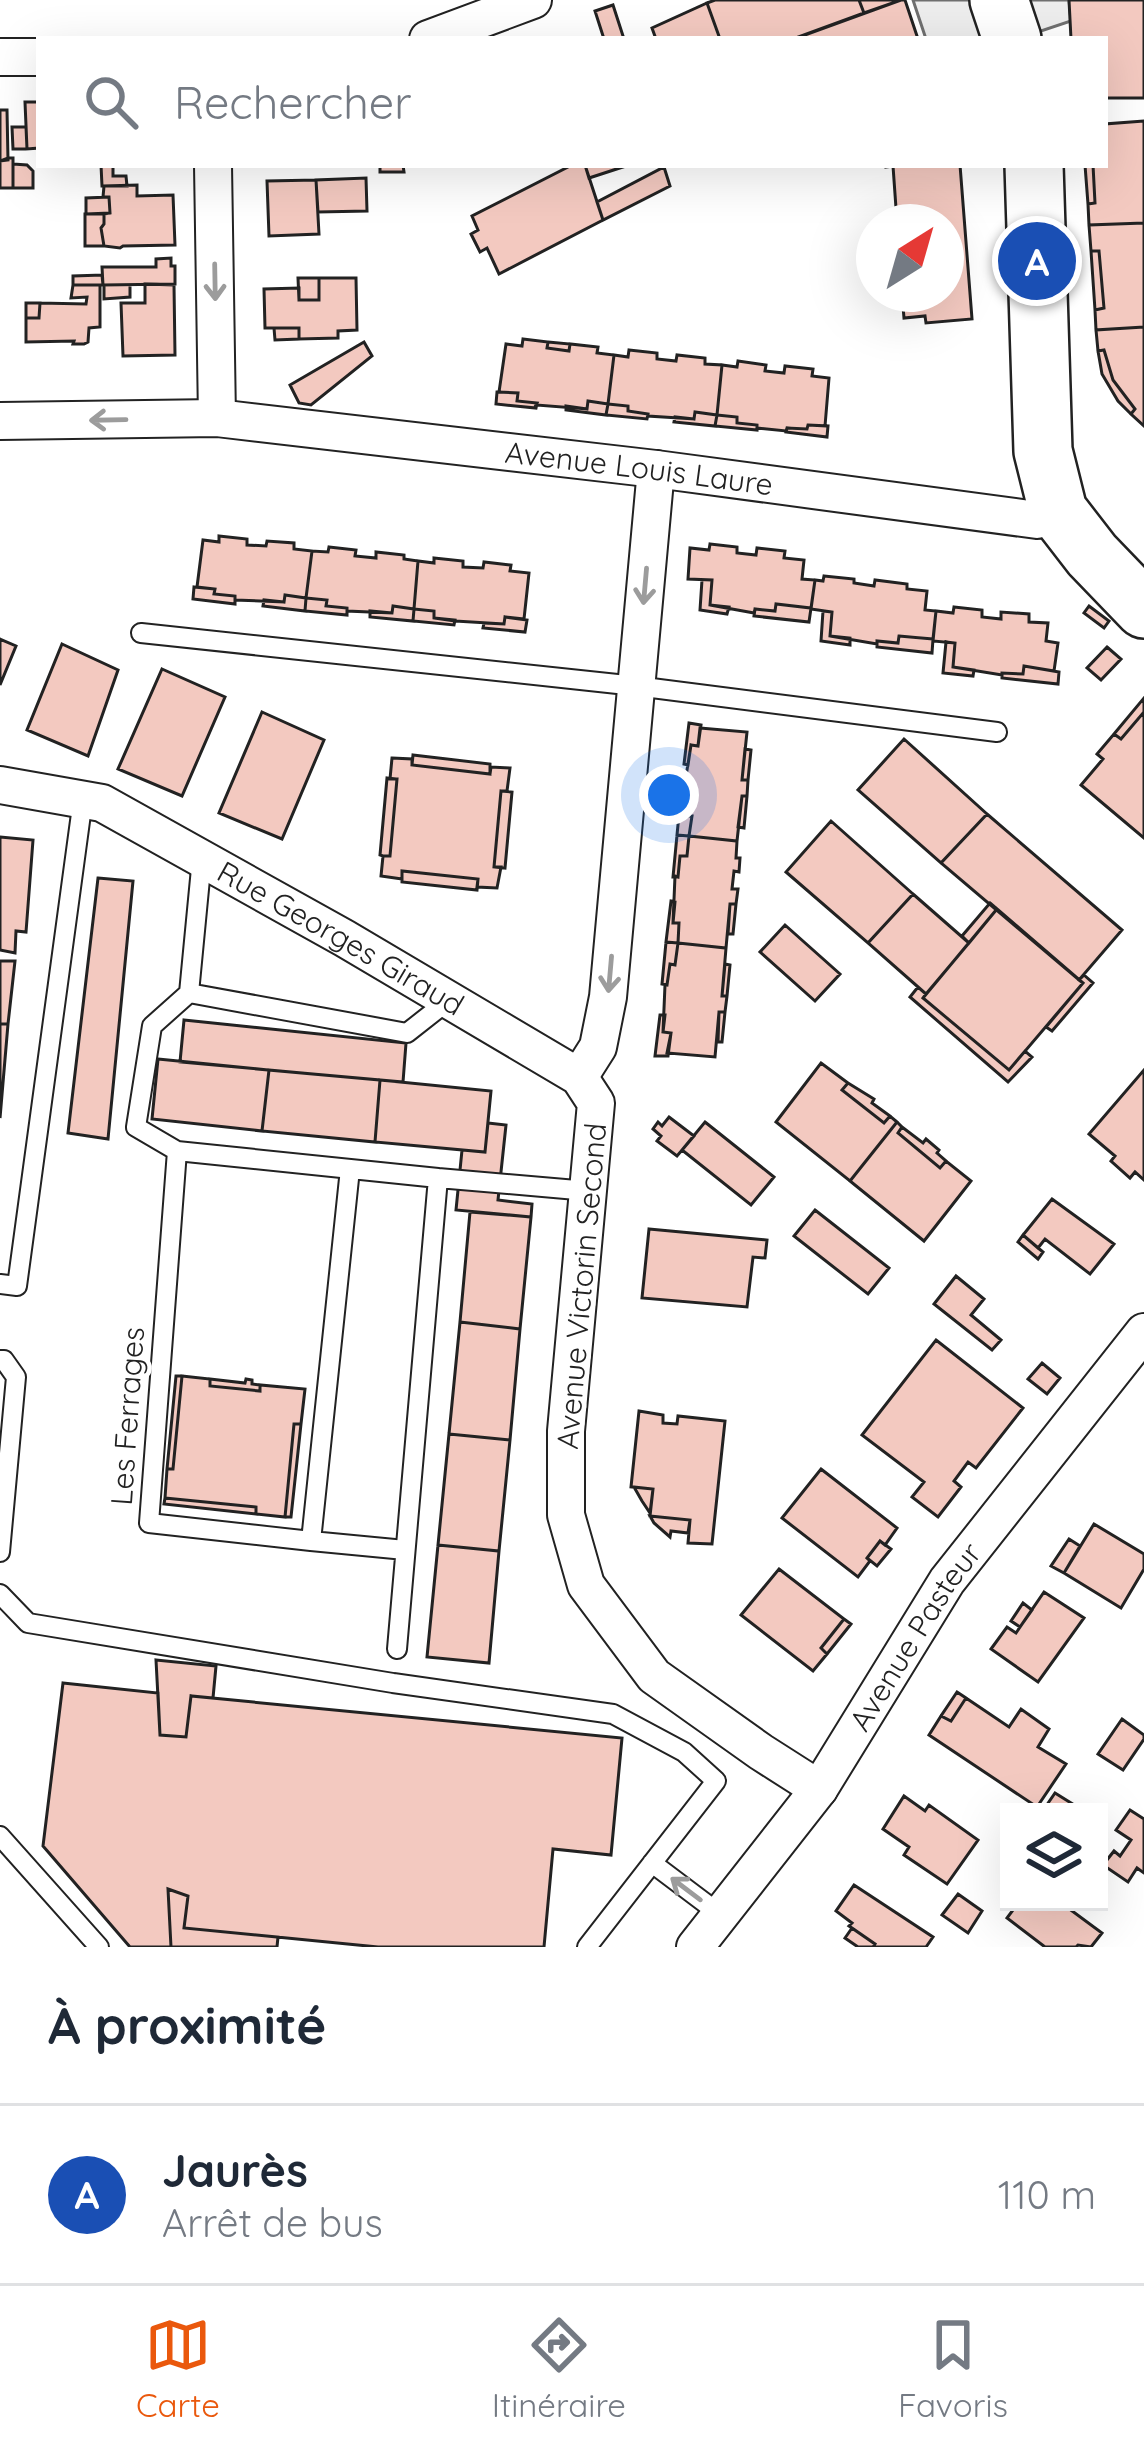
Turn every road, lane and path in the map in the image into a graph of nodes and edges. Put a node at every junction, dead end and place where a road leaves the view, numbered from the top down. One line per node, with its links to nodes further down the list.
1 (533, 0): 3 (street)
2 (999, 0): 4 (main road)
3 (436, 36)
4 (1011, 36)
5 (36, 56): 6 (street)
6 (0, 57)
7 (213, 168): 9 (street, one-way to 9)
8 (1034, 168): 12 (main road)
9 (217, 418): 10 (street, Avenue Louis Laure, one-way to 10); 11 (street, Avenue Louis Laure)
10 (0, 421)
11 (656, 470): 12 (street, Avenue Louis Laure); 15 (street, Avenue Victorin Second, one-way to 15)
12 (1058, 511): 13 (main road)
13 (1143, 607)
14 (141, 633): 15 (lane)
15 (636, 686): 16 (lane); 22 (street, Avenue Victorin Second, one-way to 22)
16 (997, 732)
17 (0, 785): 18 (street, Rue Georges Giraud)
18 (92, 801): 19 (street, Rue Georges Giraud); 27 (lane)
19 (202, 858): 20 (lane); 21 (street, Rue Georges Giraud)
20 (189, 993): 21 (lane); 23 (lane)
21 (449, 1000): 22 (street, Rue Georges Giraud)
22 (579, 1077): 26 (street, Avenue Victorin Second)
23 (177, 1151): 24 (lane); 30 (lane, Les Ferrages)
24 (350, 1169): 25 (lane); 30 (lane)
25 (437, 1178): 26 (lane); 31 (lane)
26 (588, 1191): 35 (street, Avenue Victorin Second)
27 (0, 1284)
28 (1144, 1332): 35 (street, Avenue Pasteur)
29 (0, 1360): 32 (lane)
30 (311, 1540): 31 (lane, Les Ferrages)
31 (405, 1550): 34 (lane)
32 (0, 1552)
33 (0, 1594): 37 (lane)
34 (397, 1648)
35 (818, 1790): 38 (street, Avenue Pasteur)
36 (0, 1836): 39 (lane)
37 (652, 1863): 38 (lane, one-way to 37); 40 (lane)
38 (721, 1915): 41 (street, Avenue Pasteur)
39 (100, 1947)
40 (587, 1947)
41 (695, 1947)

